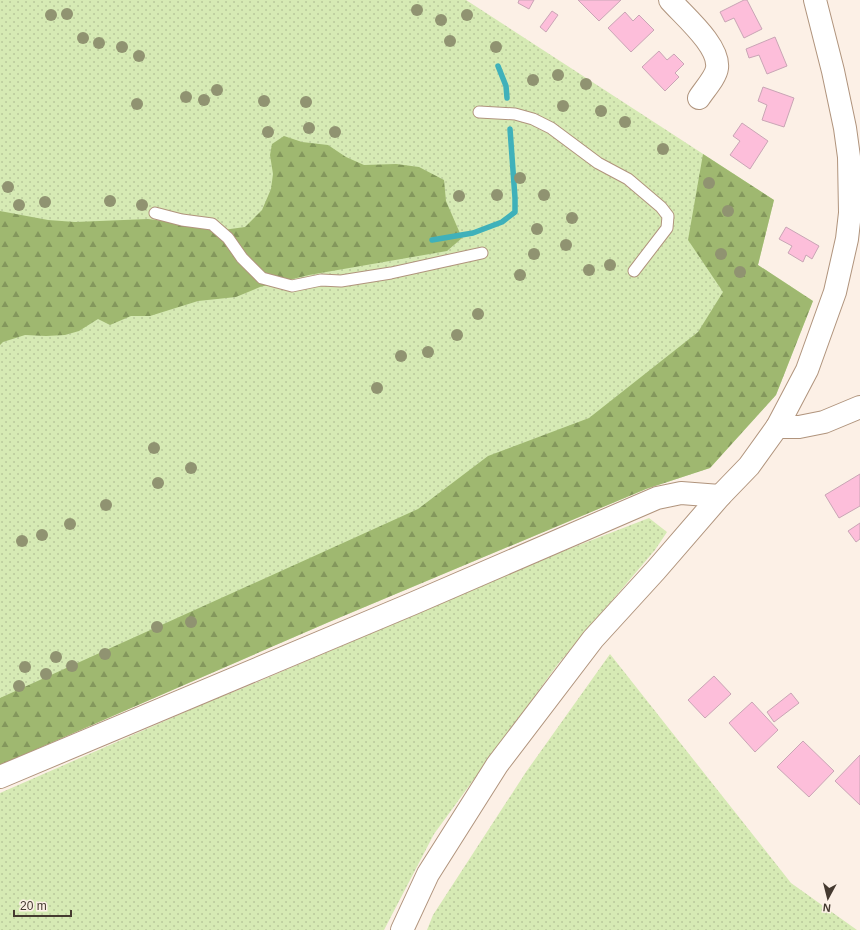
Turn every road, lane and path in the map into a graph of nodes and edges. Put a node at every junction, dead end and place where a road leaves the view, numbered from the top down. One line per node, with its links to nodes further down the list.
1 (670, 0): 3 (main road)
2 (815, 0): 9 (main road)
3 (699, 98)
4 (479, 112): 7 (lane)
5 (155, 213): 6 (lane)
6 (482, 253)
7 (634, 271)
8 (860, 407): 9 (main road)
9 (777, 427): 10 (main road)
10 (720, 496): 11 (main road); 12 (main road)
11 (0, 777)
12 (402, 930)

